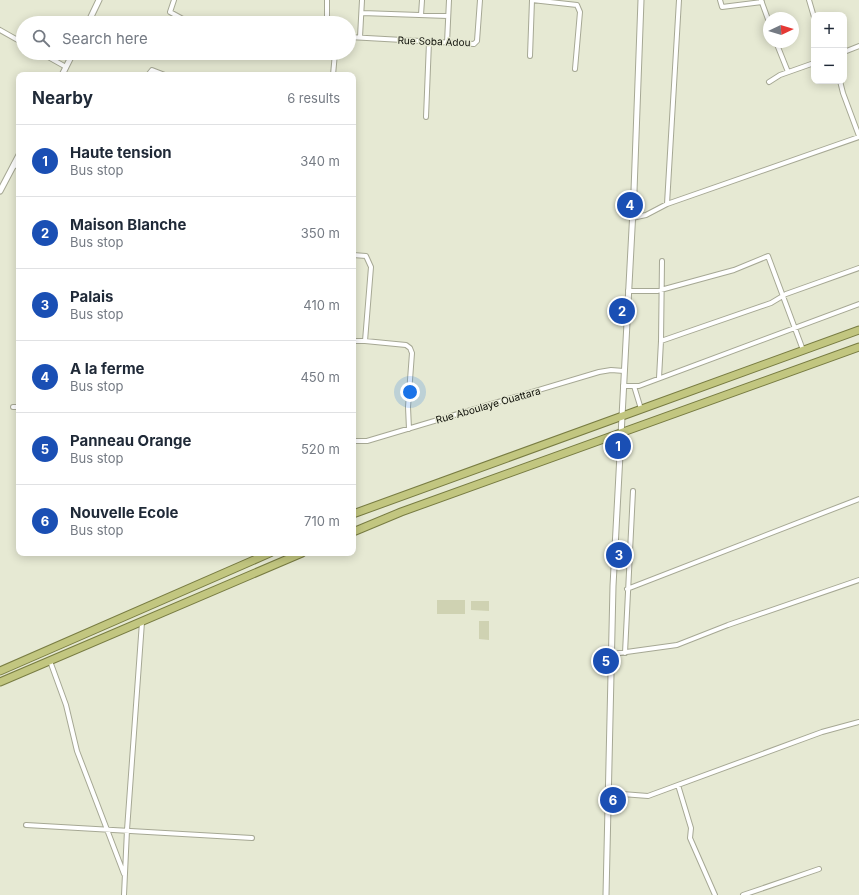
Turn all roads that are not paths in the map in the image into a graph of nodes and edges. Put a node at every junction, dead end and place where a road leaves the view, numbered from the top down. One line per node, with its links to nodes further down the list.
1 (99, 0): 18 (street)
2 (174, 0): 19 (street)
3 (328, 0): 20 (street)
4 (362, 0): 16 (street)
5 (422, 0): 17 (street)
6 (449, 0): 21 (street)
7 (480, 0): 27 (street, Rue Soba Adou)
8 (532, 0): 31 (street); 37 (street)
9 (641, 0): 48 (street)
10 (679, 0): 47 (street)
11 (720, 0): 13 (street)
12 (809, 0): 15 (street)
13 (762, 1): 14 (street)
14 (766, 12)
15 (813, 12)
16 (362, 13): 17 (street); 24 (street)
17 (422, 15): 21 (street)
18 (91, 16)
19 (177, 16)
20 (327, 16)
21 (448, 16): 27 (street)
22 (0, 30): 25 (street)
23 (356, 37): 24 (street, Rue Soba Adou)
24 (360, 37): 26 (street, Rue Soba Adou)
25 (16, 39)
26 (429, 42): 27 (street, Rue Soba Adou); 43 (street)
27 (447, 43)
28 (859, 46): 30 (street)
29 (778, 48): 40 (street)
30 (847, 51)
31 (530, 56)
32 (54, 60): 36 (street)
33 (70, 60): 36 (street)
34 (334, 60): 39 (street)
35 (811, 64): 40 (street)
36 (66, 67): 38 (street)
37 (575, 69)
38 (64, 72)
39 (333, 72)
40 (788, 72): 41 (street)
41 (769, 82)
42 (841, 84): 44 (street)
43 (426, 117)
44 (859, 136): 47 (street)
45 (16, 167): 46 (street)
46 (0, 190)
47 (667, 204): 48 (street)
48 (632, 218): 53 (street)
49 (356, 255): 60 (street)
50 (662, 261): 52 (street)
51 (859, 268): 54 (street)
52 (662, 290): 53 (street); 54 (street); 59 (street)
53 (628, 291): 63 (street)
54 (783, 296): 56 (street); 59 (street)
55 (859, 304): 56 (street)
56 (796, 328): 62 (street); 64 (street)
57 (859, 330): 62 (highway)
58 (356, 341): 60 (street)
59 (662, 341): 64 (street)
60 (365, 342): 69 (street)
61 (859, 347): 70 (highway)
62 (803, 350): 67 (highway)
63 (624, 371): 65 (street); 69 (street, Rue Aboulaye Ouattara)
64 (659, 378): 66 (street)
65 (623, 386): 66 (street); 68 (street)
66 (634, 386): 67 (street)
67 (641, 410): 68 (highway)
68 (621, 417): 70 (street); 74 (highway)
69 (409, 429): 71 (street, Rue Aboulaye Ouattara)
70 (620, 434): 75 (highway); 82 (street)
71 (356, 440)
72 (632, 491): 79 (street)
73 (859, 499): 79 (street)
74 (356, 513)
75 (356, 531)
76 (263, 556): 84 (highway)
77 (295, 556): 80 (highway)
78 (859, 580): 81 (street)
79 (627, 589): 81 (street)
80 (142, 622): 83 (highway); 91 (street)
81 (625, 653): 82 (street)
82 (612, 654): 88 (street)
83 (50, 661): 85 (highway); 90 (street)
84 (0, 671)
85 (0, 682)
86 (859, 722): 87 (street)
87 (678, 785): 88 (street); 97 (street)
88 (609, 793): 96 (street)
89 (26, 825): 90 (street)
90 (106, 828): 91 (street); 94 (street)
91 (127, 830): 92 (street); 94 (street)
92 (252, 838)
93 (819, 869): 98 (street)
94 (125, 876): 95 (street)
95 (124, 895)
96 (606, 895)
97 (715, 895)
98 (743, 895)

